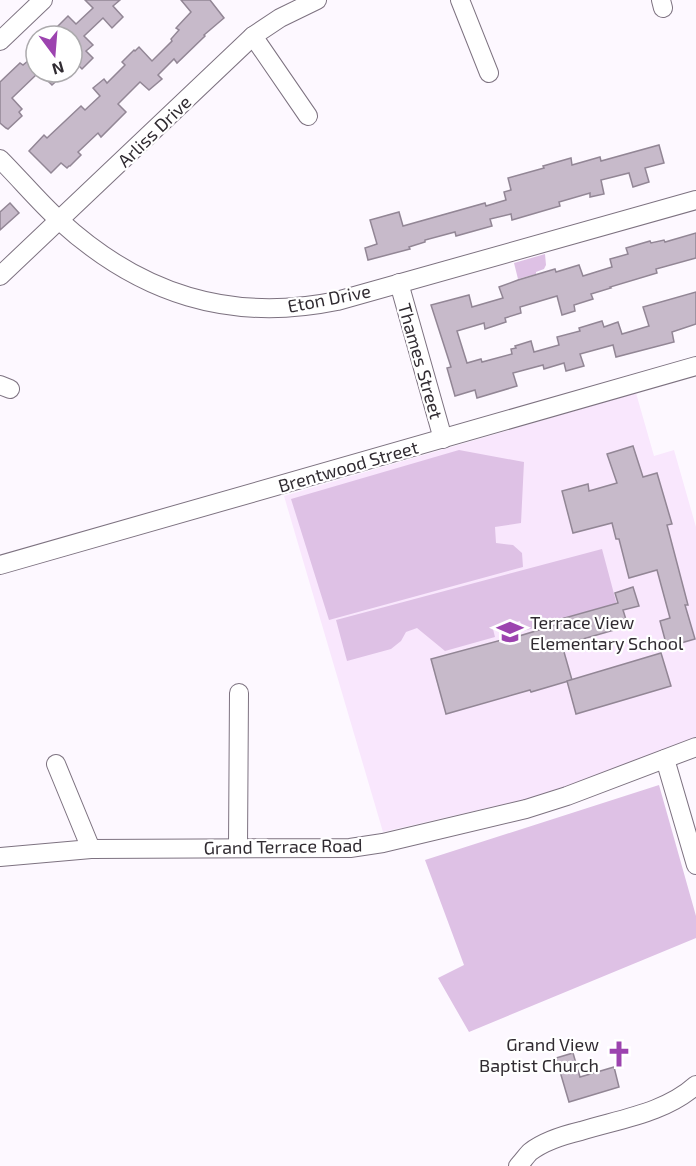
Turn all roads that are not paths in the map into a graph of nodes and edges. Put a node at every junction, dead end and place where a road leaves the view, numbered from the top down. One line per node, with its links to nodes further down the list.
1 (43, 0): 5 (street)
2 (317, 0): 4 (street, Arliss Drive)
3 (460, 0): 6 (street)
4 (253, 36): 7 (street); 10 (street, Arliss Drive)
5 (0, 41)
6 (489, 73)
7 (308, 116)
8 (0, 159): 10 (street, Eton Drive)
9 (696, 200): 12 (street, Eton Drive)
10 (59, 221): 11 (street, Arliss Drive); 12 (street, Eton Drive)
11 (0, 276)
12 (399, 283): 14 (street, Thames Street)
13 (696, 366): 14 (street, Brentwood Street)
14 (443, 439): 15 (street, Brentwood Street)
15 (0, 565)
16 (239, 693): 20 (street)
17 (696, 747): 18 (street, Grand Terrace Road)
18 (665, 759): 20 (street, Grand Terrace Road); 23 (street)
19 (56, 764): 21 (street)
20 (238, 847): 21 (street, Grand Terrace Road)
21 (91, 849): 22 (street, Grand Terrace Road)
22 (0, 857)
23 (696, 865)
24 (696, 1085): 25 (street)
25 (518, 1166)

